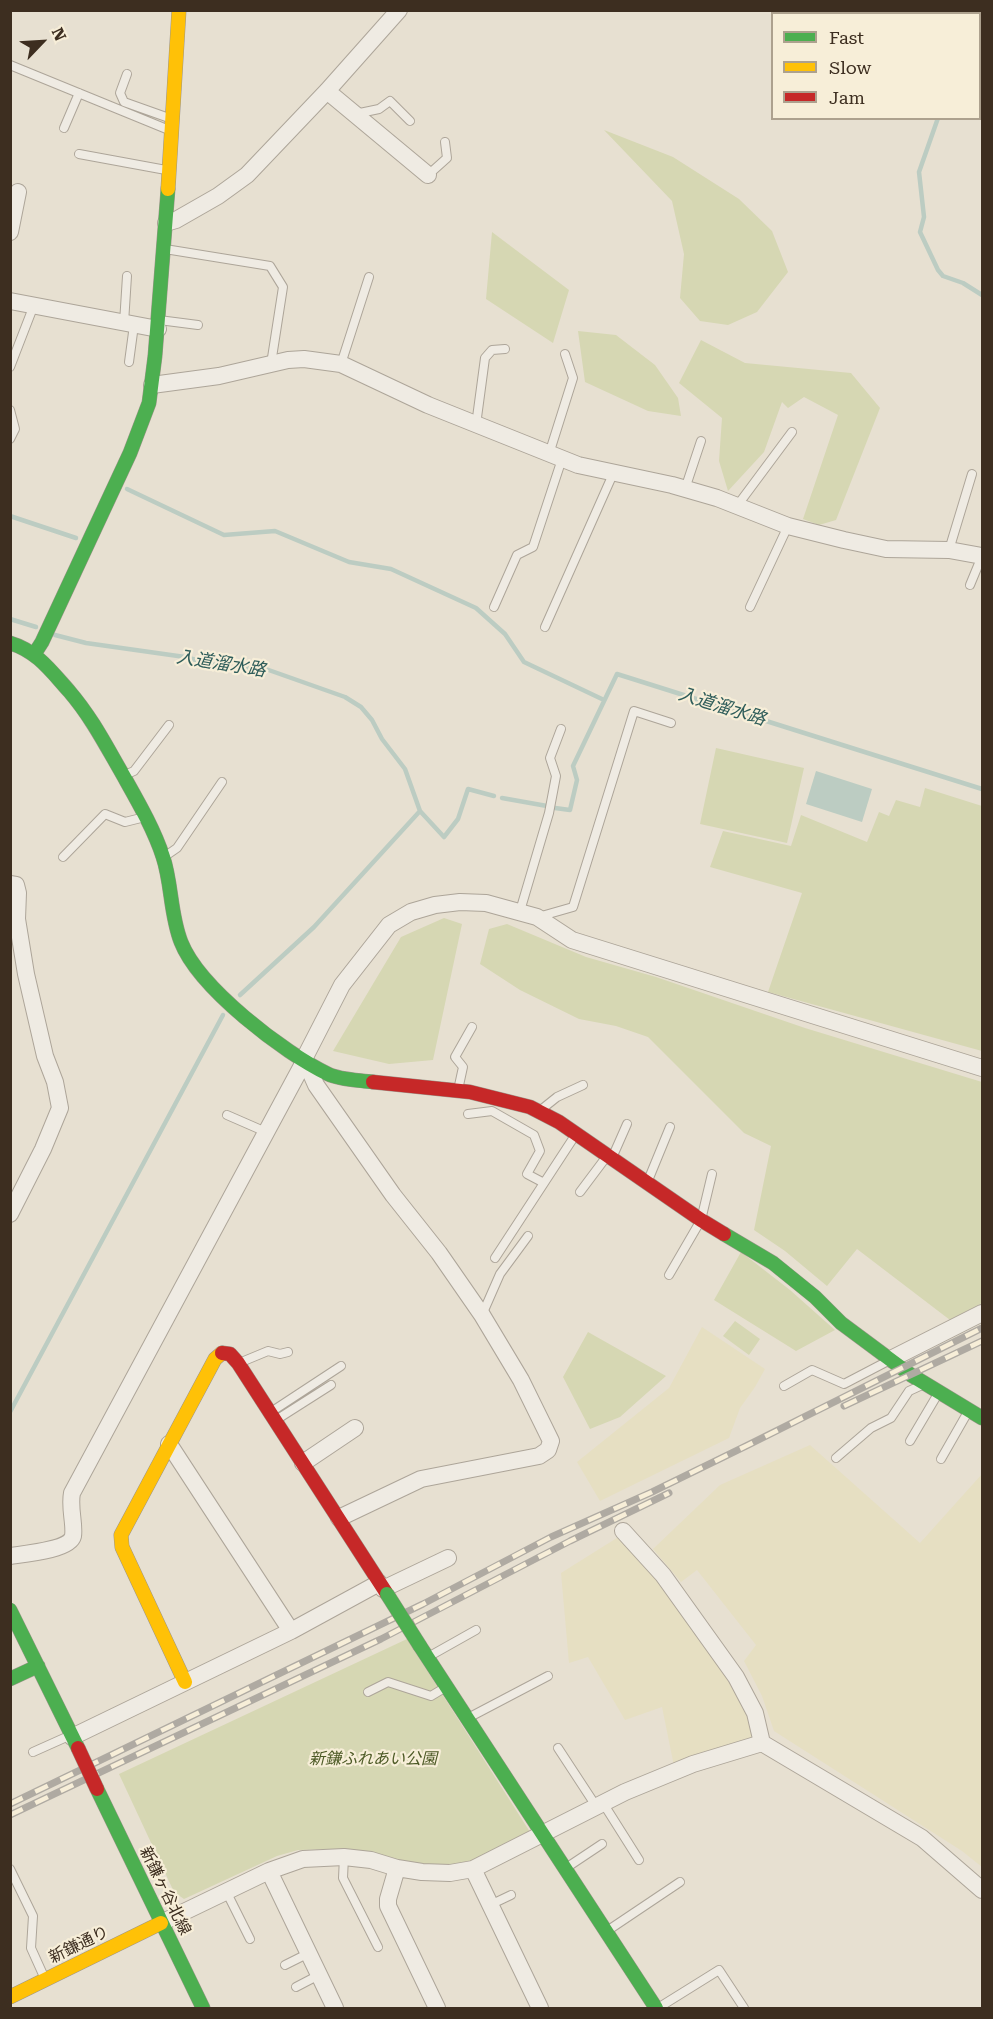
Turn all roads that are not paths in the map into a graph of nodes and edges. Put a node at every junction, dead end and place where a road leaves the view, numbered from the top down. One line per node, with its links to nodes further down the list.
1 (179, 10): 9 (street)
2 (399, 10): 5 (street)
3 (10, 65): 6 (lane)
4 (127, 74): 9 (lane)
5 (327, 91): 7 (street); 16 (street)
6 (79, 93): 9 (lane); 10 (lane)
7 (354, 114): 8 (lane); 14 (street)
8 (410, 121)
9 (172, 125): 13 (street)
10 (64, 128)
11 (446, 142): 14 (lane)
12 (79, 154): 13 (lane)
13 (170, 171): 16 (street)
14 (428, 175)
15 (18, 192): 17 (street)
16 (166, 223): 18 (street)
17 (10, 232)
18 (164, 249): 24 (street); 29 (lane)
19 (127, 276): 23 (lane)
20 (369, 277): 30 (lane)
21 (10, 301): 22 (street)
22 (34, 305): 23 (street); 31 (lane)
23 (129, 324): 24 (street); 28 (lane)
24 (158, 325): 25 (lane); 32 (street)
25 (198, 325)
26 (505, 349): 34 (lane)
27 (565, 354): 38 (lane)
28 (129, 362)
29 (271, 363): 30 (street); 32 (street)
30 (341, 364): 34 (street)
31 (10, 367)
32 (152, 385): 51 (street)
33 (10, 410): 36 (lane)
34 (476, 425): 38 (street)
35 (792, 432): 42 (lane)
36 (10, 439)
37 (701, 441): 41 (lane)
38 (555, 456): 39 (street); 47 (lane)
39 (613, 474): 41 (street); 49 (lane)
40 (972, 474): 44 (lane)
41 (685, 489): 42 (street)
42 (737, 506): 43 (street)
43 (788, 526): 44 (street); 48 (lane)
44 (949, 550): 45 (street)
45 (982, 556): 46 (lane)
46 (970, 585)
47 (494, 607)
48 (750, 607)
49 (545, 627)
50 (10, 643): 51 (street)
51 (34, 653): 55 (street)
52 (670, 723): 62 (lane)
53 (169, 725): 55 (lane)
54 (561, 729): 61 (lane)
55 (124, 775): 57 (street)
56 (222, 782): 59 (lane)
57 (145, 817): 58 (lane); 59 (street)
58 (63, 857)
59 (163, 857): 64 (street)
60 (10, 884): 80 (street)
61 (520, 911): 62 (street); 64 (street)
62 (537, 917): 65 (street)
63 (472, 1027): 67 (lane)
64 (305, 1059): 67 (street); 73 (street); 86 (street)
65 (982, 1068)
66 (583, 1085): 68 (lane)
67 (458, 1091): 68 (street)
68 (539, 1111): 74 (street)
69 (227, 1114): 73 (lane)
70 (468, 1114): 77 (lane)
71 (627, 1124): 75 (lane)
72 (670, 1127): 78 (lane)
73 (266, 1132): 106 (street)
74 (576, 1134): 75 (street); 77 (lane)
75 (609, 1157): 78 (street); 79 (lane)
76 (712, 1174): 81 (lane)
77 (544, 1183): 83 (lane)
78 (647, 1183): 81 (street)
79 (580, 1192)
80 (10, 1214)
81 (701, 1220): 84 (lane); 88 (street)
82 (528, 1236): 86 (lane)
83 (495, 1258)
84 (669, 1275)
85 (982, 1313): 88 (street)
86 (482, 1315): 104 (street)
87 (288, 1352): 89 (lane)
88 (891, 1359): 91 (street); 93 (lane)
89 (238, 1363): 96 (street); 100 (street)
90 (341, 1366): 96 (lane)
91 (925, 1383): 94 (street); 101 (lane)
92 (331, 1385): 96 (lane)
93 (784, 1386)
94 (939, 1392): 95 (street); 99 (lane)
95 (970, 1410): 97 (street); 102 (lane)
96 (273, 1416): 103 (street)
97 (982, 1418)
98 (355, 1428): 103 (street)
99 (910, 1441)
100 (169, 1444): 111 (street); 116 (street)
101 (836, 1458)
102 (941, 1459)
103 (303, 1463): 104 (street)
104 (339, 1518): 108 (street)
105 (623, 1531): 121 (street)
106 (10, 1556)
107 (448, 1558): 108 (street)
108 (383, 1589): 111 (street); 112 (street, bridge)
109 (10, 1610): 113 (street)
110 (476, 1629): 112 (lane)
111 (291, 1631): 116 (street)
112 (424, 1652): 117 (street)
113 (38, 1666): 115 (street); 120 (street)
114 (548, 1676): 119 (lane)
115 (10, 1679)
116 (184, 1682): 120 (street)
117 (447, 1687): 118 (lane); 119 (street)
118 (368, 1692)
119 (467, 1718): 125 (street)
120 (74, 1740): 123 (lane); 139 (street, 新鎌ヶ谷北線, bridge)
121 (762, 1743): 124 (street); 135 (street)
122 (558, 1748): 124 (lane)
123 (33, 1752)
124 (600, 1805): 125 (street); 128 (lane)
125 (543, 1833): 130 (street); 132 (street)
126 (602, 1844): 130 (lane)
127 (344, 1857): 129 (street); 133 (street); 142 (lane)
128 (639, 1860)
129 (397, 1868): 132 (street); 151 (street)
130 (566, 1868): 140 (street)
131 (10, 1869): 146 (lane)
132 (473, 1869): 138 (street)
133 (269, 1871): 136 (street); 143 (street)
134 (680, 1882): 140 (lane)
135 (982, 1890)
136 (226, 1892): 139 (street); 141 (lane)
137 (512, 1894): 138 (lane)
138 (490, 1905): 152 (street)
139 (161, 1923): 146 (street, 新鎌通り); 149 (street, 新鎌ヶ谷北線)
140 (606, 1931): 153 (street)
141 (250, 1939)
142 (378, 1947)
143 (309, 1953): 144 (lane); 145 (street)
144 (285, 1965)
145 (319, 1975): 147 (lane); 150 (street)
146 (45, 1980): 148 (street, 新鎌通り)
147 (296, 1987)
148 (10, 1997)
149 (203, 2008)
150 (335, 2008)
151 (437, 2008)
152 (540, 2008)
153 (657, 2008): 154 (lane)
154 (744, 2008)

